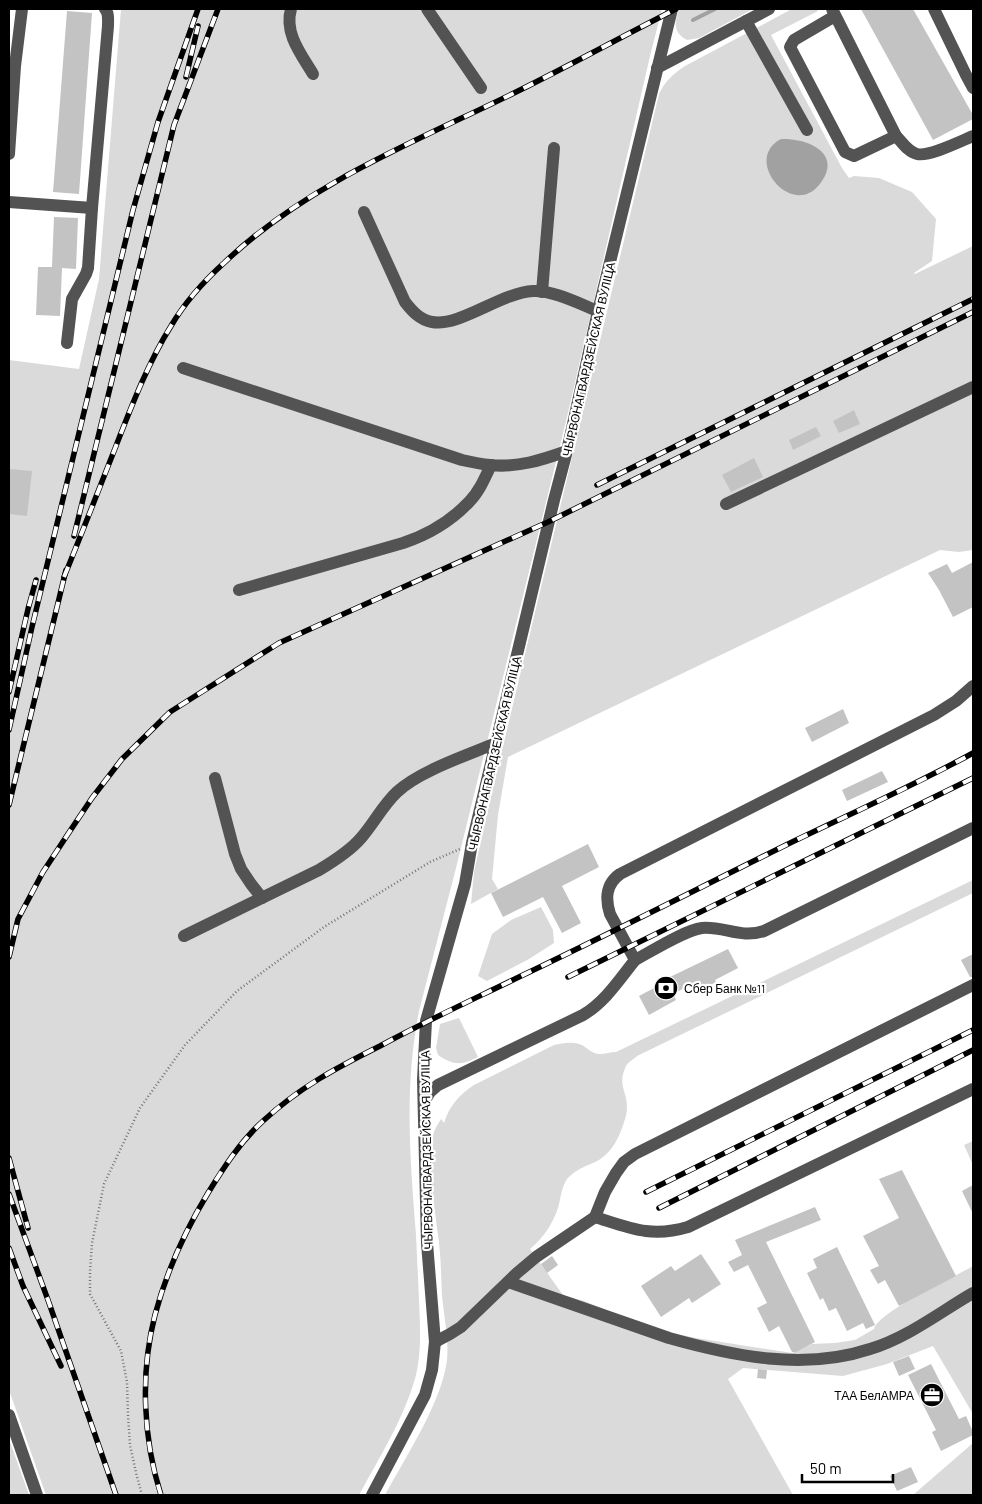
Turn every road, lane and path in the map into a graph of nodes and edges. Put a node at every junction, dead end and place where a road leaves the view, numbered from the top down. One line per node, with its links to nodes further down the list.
1 (22, 9): 10 (street)
2 (105, 9): 21 (street)
3 (291, 9): 12 (street)
4 (427, 9): 13 (street)
5 (672, 9): 11 (street, ЧЫРВОНАГВАРДЗЕЙСКАЯ ВУЛІЦА)
6 (769, 9): 9 (street)
7 (934, 9): 14 (street)
8 (834, 12): 16 (street); 16 (street)
9 (746, 21): 11 (street); 15 (street)
10 (12, 66): 19 (street)
11 (657, 68): 24 (street, ЧЫРВОНАГВАРДЗЕЙСКАЯ ВУЛІЦА)
12 (313, 74)
13 (481, 88)
14 (973, 88)
15 (807, 130)
16 (896, 136): 17 (street)
17 (973, 136)
18 (554, 148): 23 (street)
19 (9, 154)
20 (9, 202): 21 (street)
21 (92, 208): 25 (street)
22 (364, 212): 23 (street)
23 (542, 292): 24 (street)
24 (598, 310): 28 (street, ЧЫРВОНАГВАРДЗЕЙСКАЯ ВУЛІЦА)
25 (66, 343)
26 (183, 368): 29 (street)
27 (973, 387): 30 (street)
28 (567, 451): 29 (street); 33 (street, ЧЫРВОНАГВАРДЗЕЙСКАЯ ВУЛІЦА)
29 (491, 465): 31 (street)
30 (726, 504)
31 (239, 590)
32 (973, 686): 39 (street)
33 (496, 743): 36 (street, ЧЫРВОНАГВАРДЗЕЙСКАЯ ВУЛІЦА); 37 (street)
34 (215, 778): 37 (street)
35 (973, 828): 39 (street)
36 (472, 843): 42 (street, ЧЫРВОНАГВАРДЗЕЙСКАЯ ВУЛІЦА); 49 (path)
37 (262, 898): 38 (street)
38 (184, 936)
39 (635, 960): 42 (street)
40 (973, 985): 43 (street)
41 (973, 1089): 43 (street)
42 (424, 1102): 46 (street, ЧЫРВОНАГВАРДЗЕЙСКАЯ ВУЛІЦА)
43 (595, 1217): 44 (street)
44 (508, 1282): 45 (street); 46 (street)
45 (973, 1293)
46 (435, 1342): 50 (street, ЧЫРВОНАГВАРДЗЕЙСКАЯ ВУЛІЦА)
47 (9, 1415): 48 (street)
48 (37, 1495)
49 (142, 1495)
50 (372, 1495)

